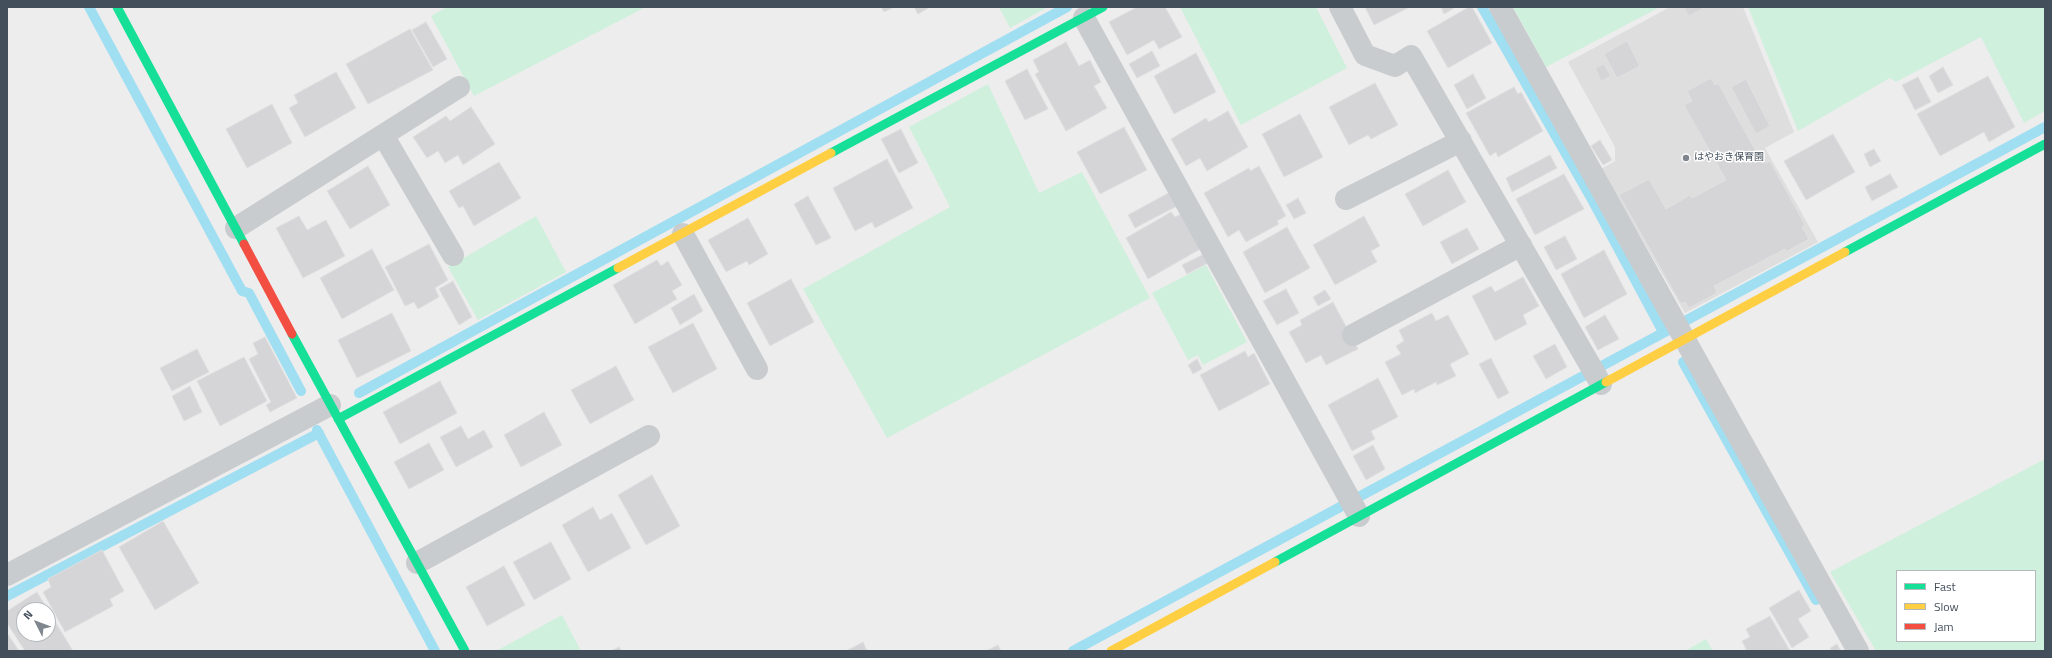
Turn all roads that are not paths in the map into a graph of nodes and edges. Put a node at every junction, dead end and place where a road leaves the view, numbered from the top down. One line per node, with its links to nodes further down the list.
1 (117, 7): 11 (street)
2 (1103, 7): 5 (street)
3 (1340, 7): 8 (street)
4 (1500, 7): 15 (street)
5 (1084, 18): 12 (street); 21 (street)
6 (459, 87): 7 (street)
7 (383, 135): 11 (street); 14 (street)
8 (1461, 141): 10 (street); 13 (street)
9 (2045, 144): 15 (street)
10 (1346, 199)
11 (236, 228): 19 (street)
12 (683, 234): 17 (street); 19 (street)
13 (1521, 245): 16 (street); 18 (street)
14 (453, 255)
15 (1679, 328): 18 (street); 26 (street)
16 (1353, 335)
17 (757, 369)
18 (1595, 374): 21 (street)
19 (334, 412): 22 (street); 23 (street)
20 (649, 436): 22 (street)
21 (1357, 513): 25 (street)
22 (417, 563): 24 (street)
23 (7, 575)
24 (465, 651)
25 (1111, 651)
26 (1858, 651)

